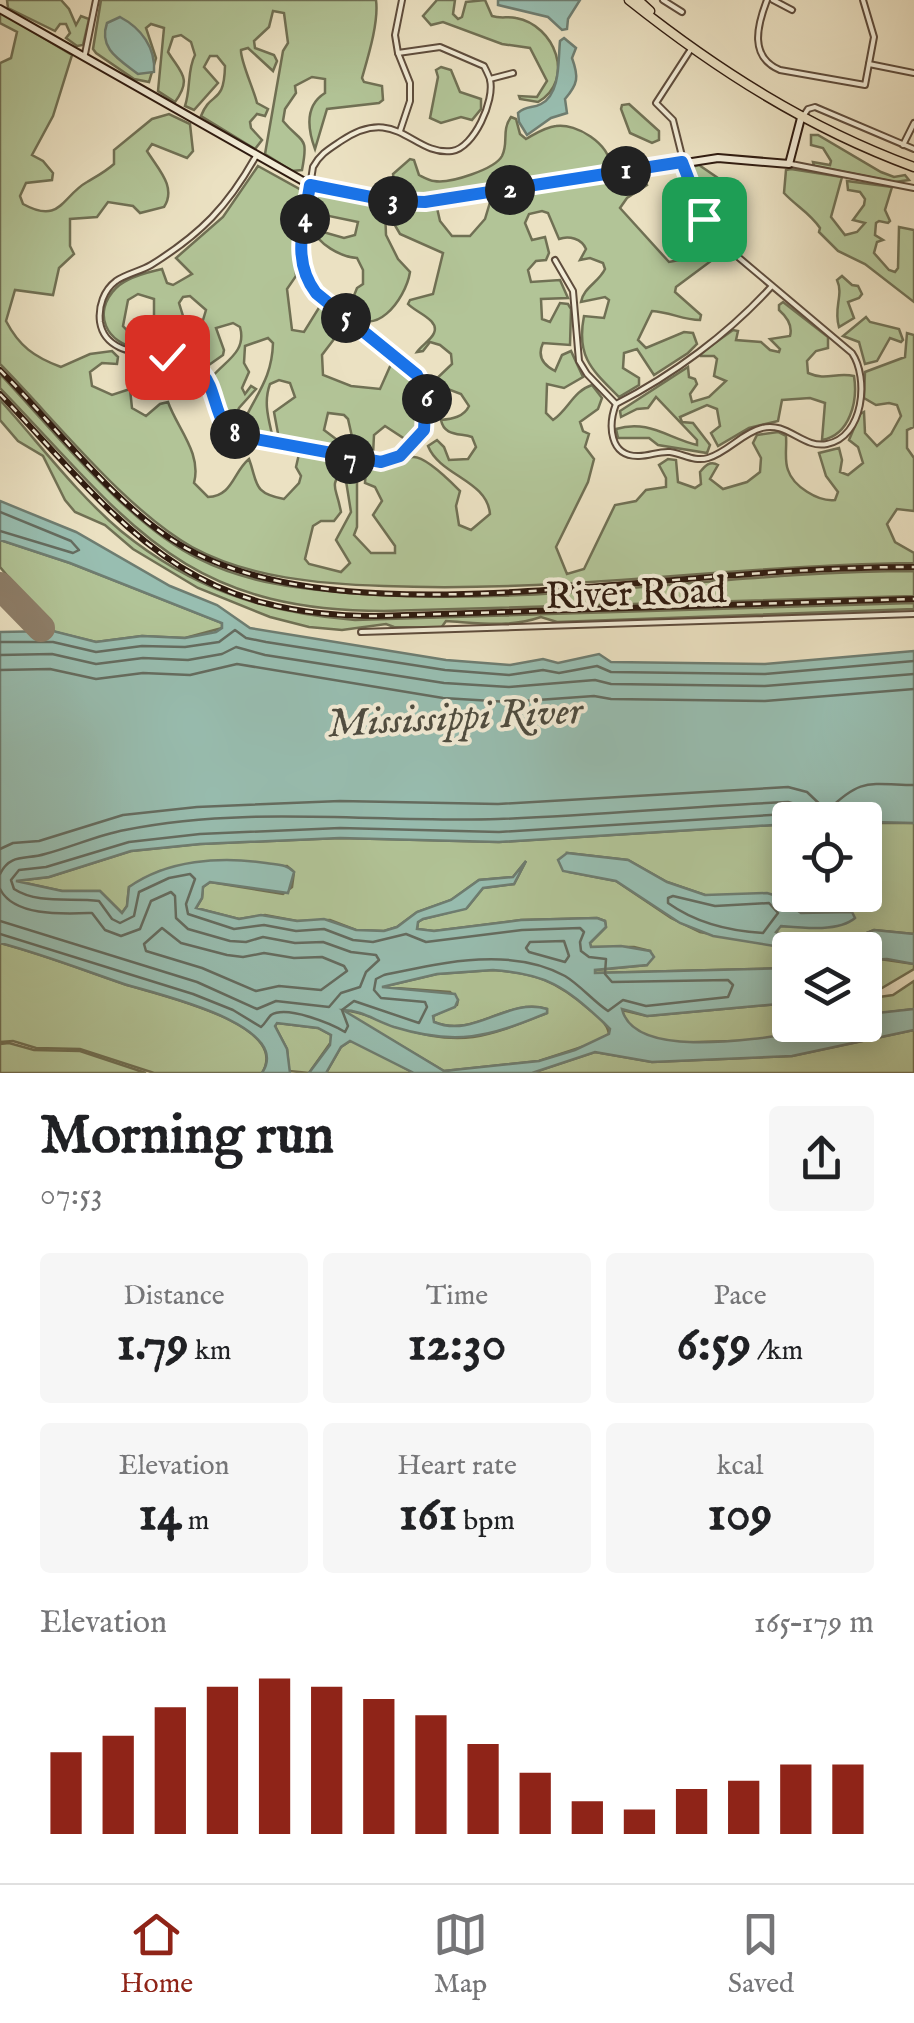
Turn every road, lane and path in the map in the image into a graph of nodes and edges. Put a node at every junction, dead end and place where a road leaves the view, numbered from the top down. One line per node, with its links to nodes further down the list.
1 (96, 0): 14 (street)
2 (402, 0): 13 (street)
3 (629, 0): 11 (main road)
4 (638, 0): 11 (main road)
5 (662, 0): 10 (street)
6 (770, 0): 9 (street); 15 (street)
7 (862, 0): 15 (street)
8 (0, 9): 14 (street)
9 (792, 10)
10 (682, 12)
11 (664, 25): 12 (main road)
12 (692, 48): 19 (main road); 25 (street)
13 (398, 52): 18 (street); 21 (street)
14 (85, 56): 24 (street)
15 (870, 64): 16 (street)
16 (914, 72)
17 (513, 74): 18 (street)
18 (490, 79): 21 (street)
19 (801, 118): 22 (street); 26 (street); 27 (main road)
20 (914, 123): 22 (street)
21 (400, 131): 28 (street)
22 (903, 146): 23 (street)
23 (914, 150)
24 (256, 156): 28 (street); 28 (street)
25 (682, 162): 26 (street); 28 (street); 31 (street)
26 (789, 164): 29 (street)
27 (914, 167)
28 (310, 185)
29 (914, 188)
30 (556, 260): 32 (street)
31 (771, 288): 32 (street); 32 (street)
32 (616, 404)
33 (914, 614): 34 (street, River Road)
34 (361, 632)

